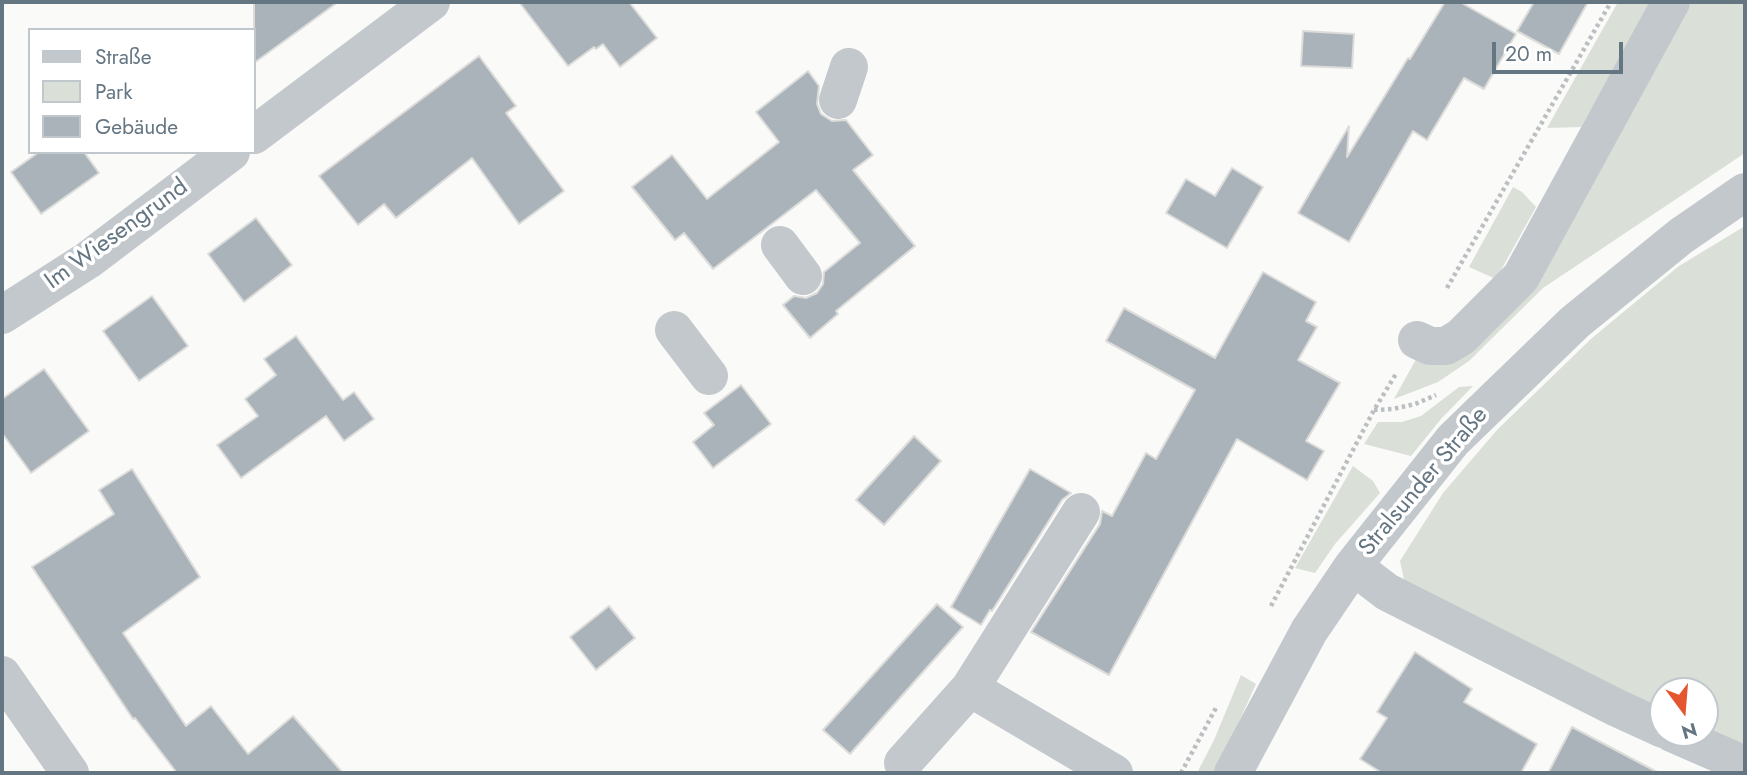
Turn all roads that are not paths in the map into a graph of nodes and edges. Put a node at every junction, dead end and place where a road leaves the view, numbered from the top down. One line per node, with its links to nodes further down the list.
1 (431, 2): 3 (street)
2 (1671, 2): 10 (street)
3 (256, 133)
4 (228, 154): 8 (street, Im Wiesengrund)
5 (1745, 192): 13 (street, Stralsunder Straße)
6 (780, 245): 7 (street)
7 (803, 276)
8 (2, 315)
9 (674, 330): 11 (street)
10 (1417, 340)
11 (709, 376)
12 (1081, 512): 15 (street)
13 (1353, 566): 16 (street); 22 (street, Stralsunder Straße)
14 (2, 675): 20 (street)
15 (970, 688): 18 (street); 21 (street)
16 (1649, 723)
17 (1704, 747): 19 (street)
18 (903, 763)
19 (1745, 765)
20 (71, 773)
21 (1115, 773)
22 (1233, 773)

